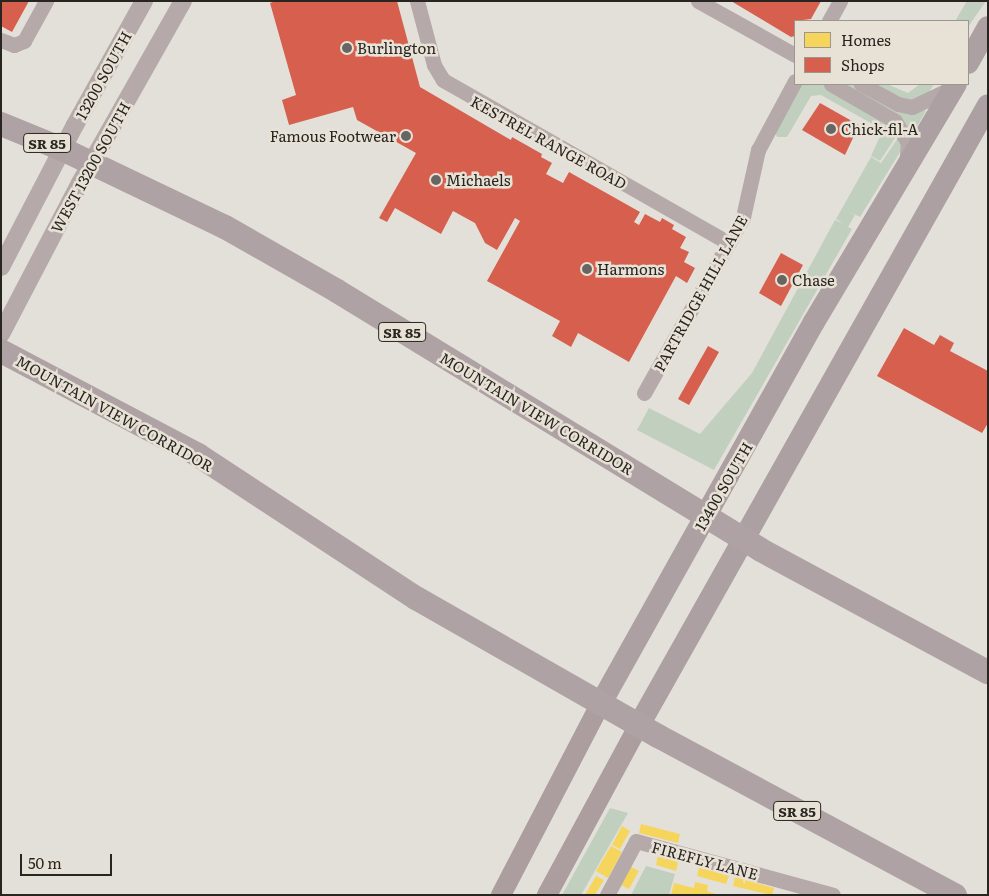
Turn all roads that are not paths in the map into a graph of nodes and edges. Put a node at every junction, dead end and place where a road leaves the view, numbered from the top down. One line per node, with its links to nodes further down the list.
1 (46, 1): 9 (street)
2 (144, 1): 18 (street, 13200 SOUTH)
3 (183, 1): 19 (street, WEST 13200 SOUTH)
4 (416, 1): 21 (street, KESTREL RANGE ROAD)
5 (698, 1): 10 (street)
6 (840, 1): 7 (street)
7 (830, 20)
8 (988, 27): 11 (main road)
9 (1, 40)
10 (794, 54)
11 (969, 61)
12 (794, 83): 21 (street, PARTRIDGE HILL LANE)
13 (833, 85): 20 (street)
14 (863, 85): 15 (street)
15 (956, 85): 20 (main road, 13400 SOUTH)
16 (988, 106): 27 (main road)
17 (1, 124): 18 (highway, MOUNTAIN VIEW CORRIDOR / SR 85)
18 (64, 150): 19 (highway, MOUNTAIN VIEW CORRIDOR / SR 85); 22 (street, WEST 13200 SOUTH)
19 (92, 163): 23 (street, WEST 13200 SOUTH); 26 (highway, MOUNTAIN VIEW CORRIDOR / SR 85)
20 (905, 171): 26 (main road, 13400 SOUTH)
21 (729, 242): 25 (street, PARTRIDGE HILL LANE)
22 (1, 267)
23 (1, 334)
24 (1, 351): 29 (highway, MOUNTAIN VIEW CORRIDOR / SR 85)
25 (644, 393)
26 (706, 515): 27 (highway, MOUNTAIN VIEW CORRIDOR / SR 85); 29 (main road, 13400 SOUTH)
27 (744, 538): 28 (highway, MOUNTAIN VIEW CORRIDOR / SR 85); 30 (main road)
28 (988, 672)
29 (601, 703): 30 (highway, MOUNTAIN VIEW CORRIDOR / SR 85); 31 (main road, 13400 SOUTH)
30 (640, 726): 32 (main road); 35 (highway, MOUNTAIN VIEW CORRIDOR / SR 85)
31 (501, 895)
32 (547, 895)
33 (606, 895): 34 (street, FIREFLY LANE)
34 (833, 895)
35 (955, 895)

